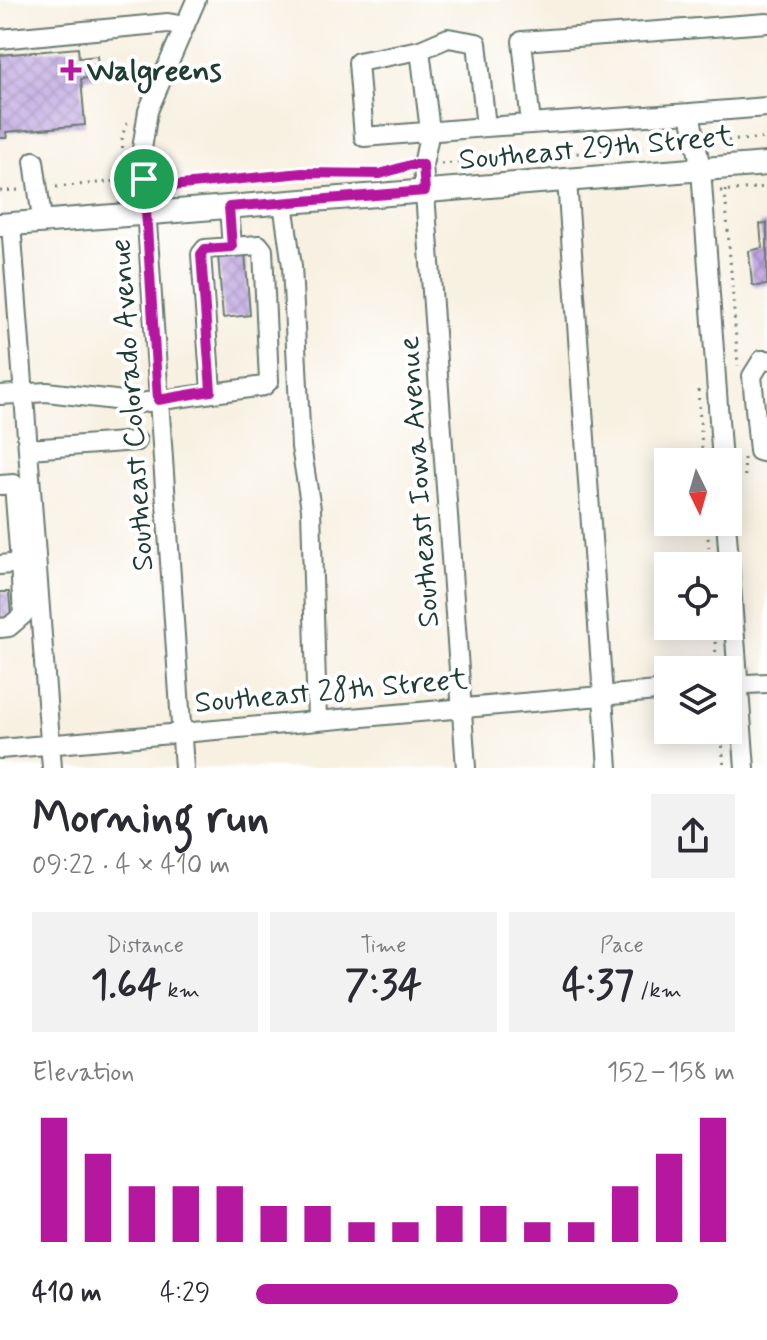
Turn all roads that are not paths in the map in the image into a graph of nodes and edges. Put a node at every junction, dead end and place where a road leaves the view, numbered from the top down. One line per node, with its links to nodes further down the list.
1 (196, 0): 3 (street, Southeast Colorado Avenue)
2 (767, 23): 8 (street)
3 (185, 26): 4 (street); 18 (street, Southeast Colorado Avenue)
4 (0, 39)
5 (420, 50): 9 (street); 10 (street, Southeast Iowa Avenue); 10 (street)
6 (767, 107): 7 (street)
7 (690, 113): 8 (street); 13 (street)
8 (531, 124): 9 (street)
9 (486, 127): 10 (street)
10 (430, 131): 15 (street, Southeast Iowa Avenue)
11 (34, 161): 19 (street)
12 (767, 164): 13 (main road, Southeast 29th Street)
13 (701, 169): 14 (main road, Southeast 29th Street); 29 (street)
14 (567, 180): 15 (main road, Southeast 29th Street); 43 (street)
15 (425, 191): 16 (main road, Southeast 29th Street); 44 (street, Southeast Iowa Avenue)
16 (283, 203): 17 (main road, Southeast 29th Street); 45 (street)
17 (229, 207): 18 (main road, Southeast 29th Street); 21 (street)
18 (146, 214): 19 (main road, Southeast 29th Street); 27 (street, Southeast Colorado Avenue)
19 (42, 219): 20 (main road, Southeast 29th Street)
20 (5, 224): 22 (street)
21 (232, 247): 24 (street); 24 (street)
22 (7, 266): 25 (street)
23 (767, 360): 28 (street)
24 (211, 391): 27 (street)
25 (24, 392): 26 (street); 27 (street); 32 (street)
26 (0, 395)
27 (158, 400): 46 (street, Southeast Colorado Avenue)
28 (754, 416): 29 (street); 33 (street)
29 (719, 421): 31 (street)
30 (137, 441): 32 (street)
31 (721, 448)
32 (29, 449): 34 (street)
33 (767, 453)
34 (15, 484): 36 (street); 47 (street)
35 (727, 536): 39 (street)
36 (20, 563): 37 (street); 38 (street)
37 (0, 565)
38 (0, 628)
39 (732, 656)
40 (767, 683): 41 (street)
41 (742, 684)
42 (654, 691): 43 (street, Southeast 28th Street)
43 (604, 695): 44 (street, Southeast 28th Street); 53 (street)
44 (462, 707): 45 (street, Southeast 28th Street); 52 (street, Southeast Iowa Avenue)
45 (317, 720): 46 (street, Southeast 28th Street)
46 (181, 732): 47 (street, Southeast 28th Street); 51 (street, Southeast Colorado Avenue)
47 (50, 744): 49 (street, Southeast 28th Street); 50 (street)
48 (742, 744): 54 (street)
49 (0, 749)
50 (52, 768)
51 (184, 768)
52 (466, 768)
53 (608, 768)
54 (745, 768)

